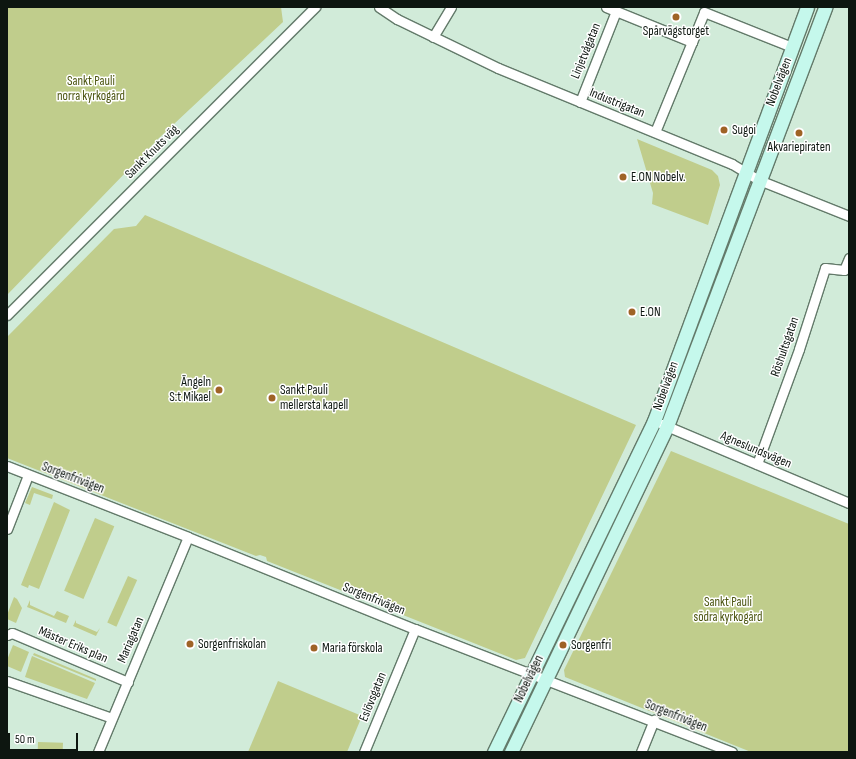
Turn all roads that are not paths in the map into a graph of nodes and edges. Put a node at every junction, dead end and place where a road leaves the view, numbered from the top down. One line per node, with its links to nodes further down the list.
1 (315, 7): 17 (street, Sankt Knuts väg)
2 (379, 7): 8 (street, Industrigatan)
3 (451, 7): 8 (street)
4 (606, 7): 7 (street)
5 (807, 7): 10 (main road, Nobelvägen)
6 (825, 7): 14 (main road, Nobelvägen)
7 (616, 11): 9 (street); 11 (street, Linjetvågatan)
8 (433, 37): 11 (street, Industrigatan)
9 (692, 42): 10 (street); 12 (street)
10 (792, 48): 13 (main road, Nobelvägen)
11 (580, 102): 12 (street, Industrigatan)
12 (655, 132): 13 (street, Industrigatan)
13 (745, 171): 14 (street, Industrigatan); 18 (main road, Nobelvägen)
14 (759, 180): 15 (street, Industrigatan); 19 (main road, Nobelvägen)
15 (849, 216)
16 (849, 258): 20 (street, Röshultsgatan)
17 (7, 315)
18 (654, 421): 19 (street, Agneslundsvägen); 28 (main road, Nobelvägen)
19 (667, 426): 20 (street, Agneslundsvägen); 29 (main road, Nobelvägen)
20 (757, 464): 23 (street, Agneslundsvägen)
21 (7, 466): 22 (street, Sorgenfrivägen)
22 (28, 475): 24 (street); 25 (street, Sorgenfrivägen)
23 (849, 503)
24 (7, 529)
25 (188, 537): 26 (street, Sorgenfrivägen); 31 (street, Mariagatan)
26 (415, 629): 28 (street, Sorgenfrivägen); 35 (street, Eslövsgatan)
27 (7, 635): 31 (street, Mäster Eriks plan)
28 (531, 674): 29 (street, Sorgenfrivägen); 36 (main road, Nobelvägen)
29 (545, 680): 33 (street, Sorgenfrivägen); 37 (main road, Nobelvägen)
30 (7, 681): 32 (street)
31 (128, 682): 32 (street, Mariagatan)
32 (112, 718): 34 (street, Mariagatan)
33 (654, 720): 38 (street); 39 (street, Sorgenfrivägen)
34 (98, 752)
35 (364, 752)
36 (494, 752)
37 (511, 752)
38 (641, 752)
39 (732, 752)

